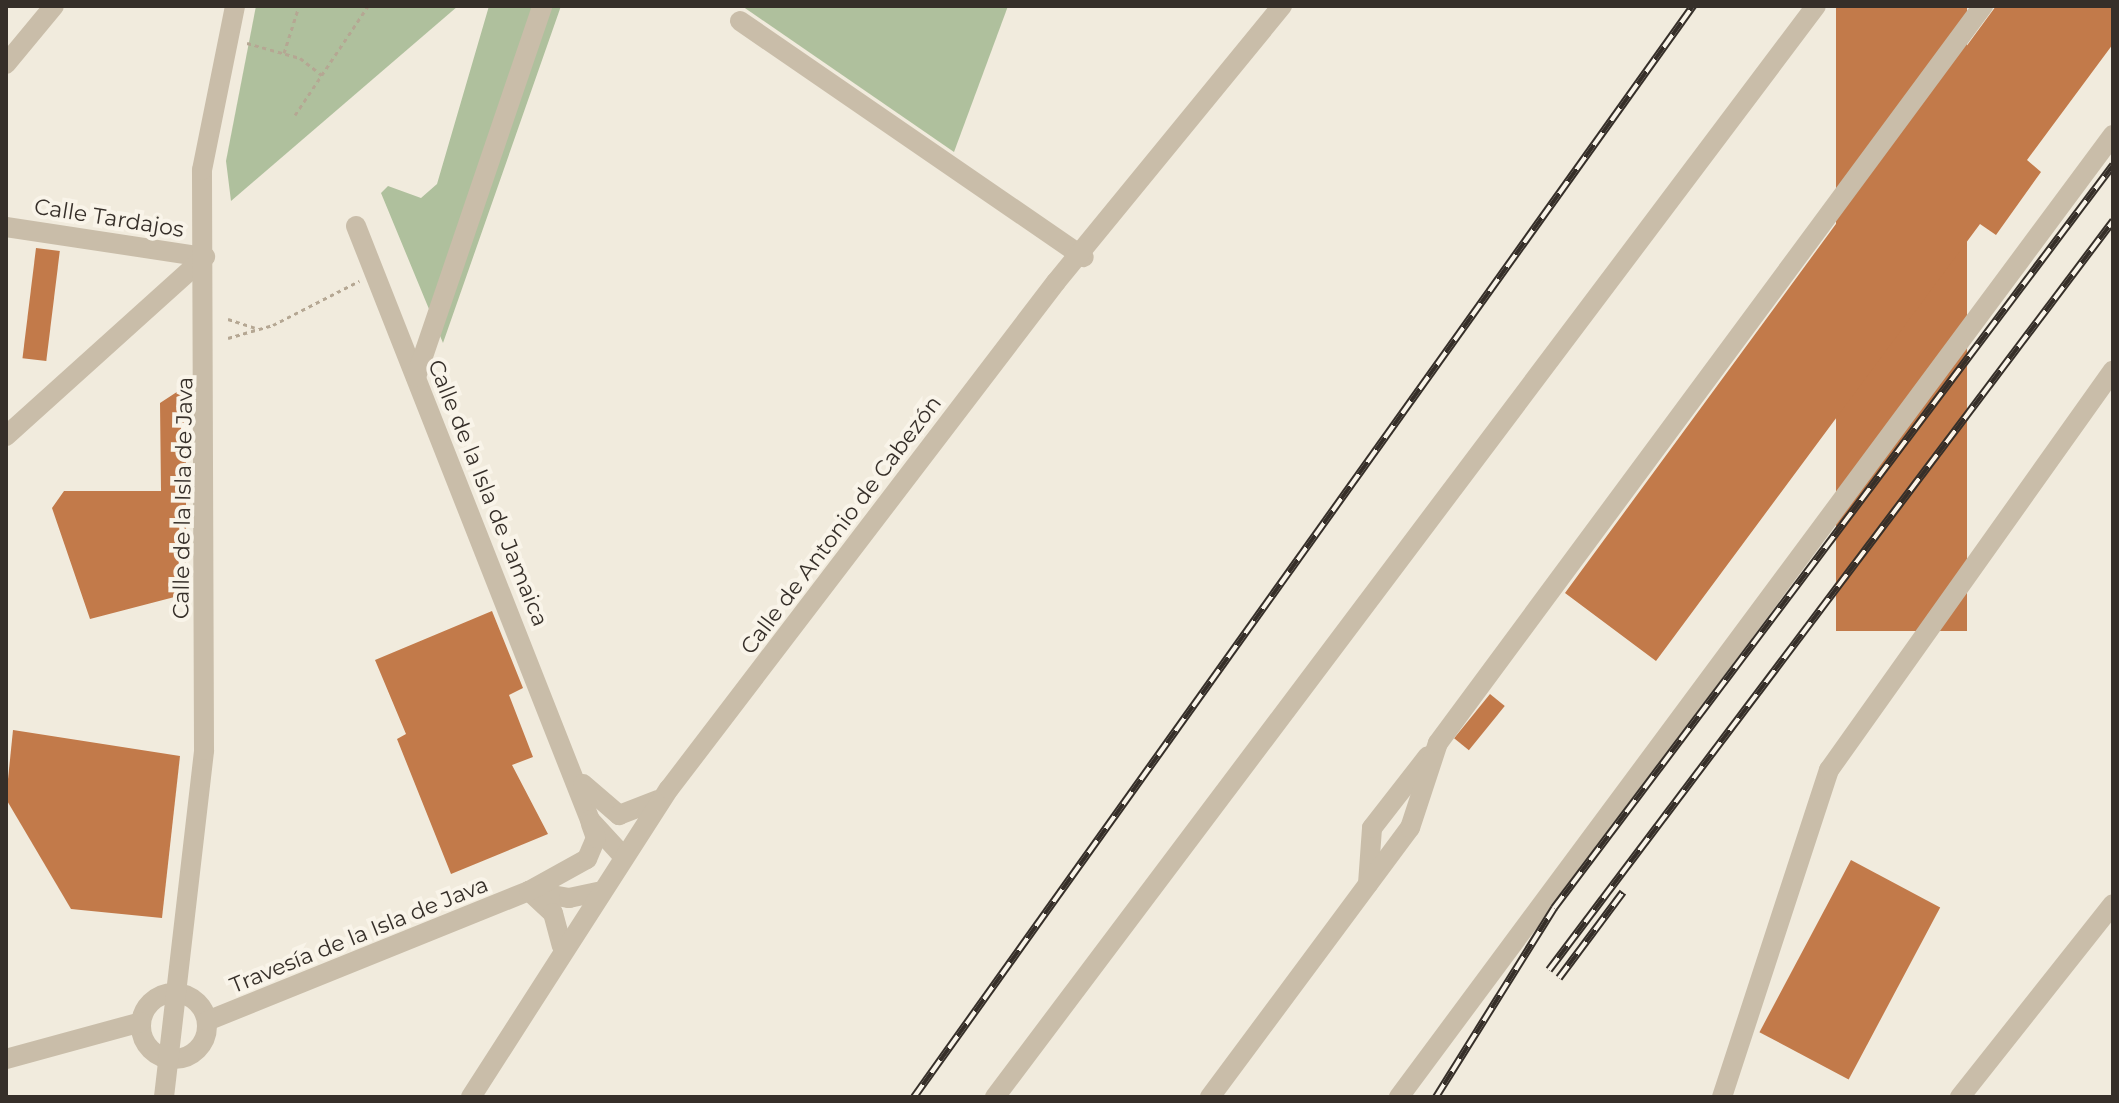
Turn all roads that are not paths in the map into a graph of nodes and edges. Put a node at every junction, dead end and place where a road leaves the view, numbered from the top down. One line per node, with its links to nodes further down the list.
1 (54, 6): 8 (street)
2 (235, 6): 12 (street, Calle de la Isla de Java)
3 (542, 6): 15 (street)
4 (1282, 6): 13 (street, Calle de Antonio de Cabezón)
5 (1816, 6): 35 (street)
6 (1983, 6): 17 (street)
7 (740, 21): 13 (street)
8 (6, 64)
9 (2113, 135): 37 (street)
10 (356, 226): 15 (street, Calle de la Isla de Jamaica)
11 (6, 227): 12 (street, Calle Tardajos)
12 (205, 257): 16 (street); 28 (street, Calle de la Isla de Java)
13 (1084, 257): 19 (street, Calle de Antonio de Cabezón)
14 (2113, 371): 38 (street)
15 (416, 377): 18 (street, Calle de la Isla de Jamaica)
16 (6, 436)
17 (1438, 743): 22 (street); 22 (street)
18 (578, 778): 19 (street, Calle de la Isla de Jamaica); 20 (street, Calle de la Isla de Jamaica)
19 (664, 795): 21 (street, Calle de Antonio de Cabezón)
20 (590, 820): 21 (street, Calle de la Isla de Jamaica); 23 (street, Travesía de la Isla de Java)
21 (623, 856): 24 (street, Calle de Antonio de Cabezón)
22 (1368, 884): 36 (street)
23 (529, 891): 24 (street); 27 (street); 29 (street, Travesía de la Isla de Java)
24 (598, 892): 27 (street, Calle de Antonio de Cabezón)
25 (2113, 904): 26 (street)
26 (2105, 923): 39 (street)
27 (562, 946): 34 (street, Calle de Antonio de Cabezón)
28 (178, 993): 29 (street); 30 (street); 31 (street, Calle de la Isla de Java)
29 (207, 1021): 31 (street)
30 (141, 1022): 31 (street); 32 (street)
31 (169, 1058): 33 (street, Calle de la Isla de Java)
32 (6, 1059)
33 (164, 1097)
34 (471, 1097)
35 (995, 1097)
36 (1210, 1097)
37 (1399, 1097)
38 (1722, 1097)
39 (1960, 1097)

